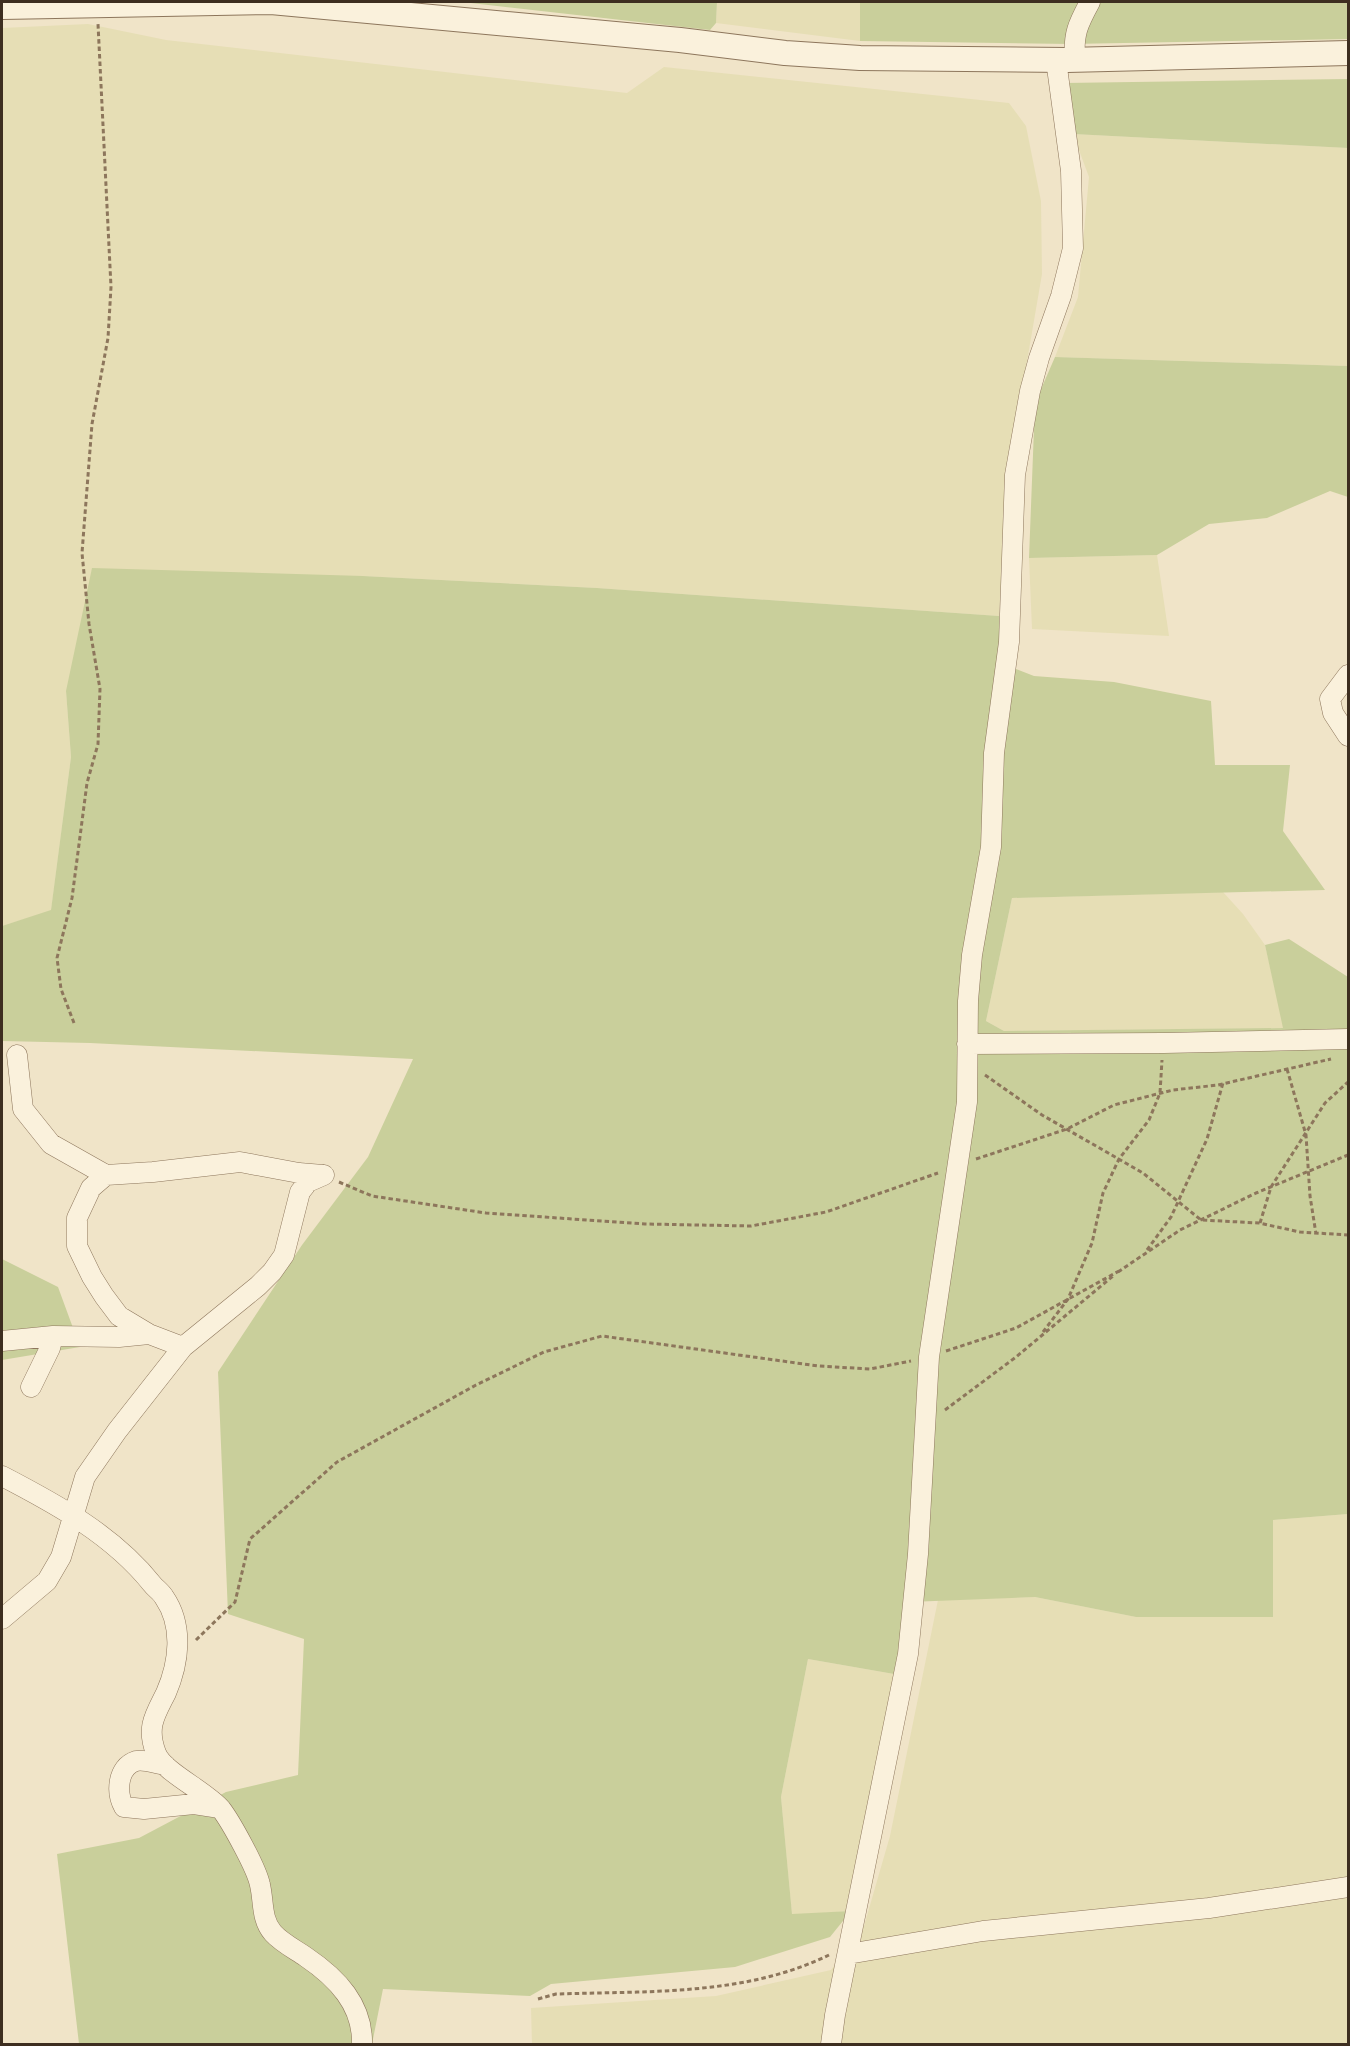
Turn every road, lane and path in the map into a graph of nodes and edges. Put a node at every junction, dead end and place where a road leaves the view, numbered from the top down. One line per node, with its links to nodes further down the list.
1 (1090, 2): 5 (street)
2 (97, 4): 3 (street); 5 (street); 8 (path)
3 (2, 7)
4 (1348, 53): 5 (street)
5 (1066, 60): 11 (street)
6 (1348, 675): 7 (street)
7 (1348, 736)
8 (74, 1023)
9 (1348, 1039): 10 (street)
10 (1164, 1043): 11 (street); 17 (path)
11 (968, 1054): 18 (path); 22 (street)
12 (17, 1055): 24 (street)
13 (1338, 1057): 14 (path)
14 (1287, 1069): 16 (path); 19 (path)
15 (1348, 1082): 19 (path)
16 (1223, 1083): 17 (path); 27 (path)
17 (1160, 1093): 18 (path); 21 (path)
18 (1067, 1130): 21 (path); 22 (path)
19 (1306, 1135): 23 (path); 26 (path)
20 (1348, 1155): 23 (path)
21 (1119, 1159): 27 (path); 34 (path)
22 (958, 1166): 25 (path); 40 (street)
23 (1310, 1171): 26 (path); 30 (path)
24 (106, 1175): 25 (street); 35 (street)
25 (324, 1175): 39 (street)
26 (1271, 1187): 28 (path); 29 (path)
27 (1178, 1201): 28 (path); 32 (path)
28 (1201, 1220): 29 (path); 32 (path)
29 (1259, 1223): 30 (path)
30 (1316, 1234): 31 (path)
31 (1348, 1235)
32 (1144, 1254): 33 (path)
33 (1119, 1271): 34 (path); 37 (path)
34 (1068, 1299): 37 (path); 40 (path)
35 (149, 1334): 36 (street); 39 (street)
36 (53, 1336): 38 (street); 41 (street)
37 (1039, 1338): 42 (path)
38 (2, 1341)
39 (183, 1347): 44 (street)
40 (929, 1357): 42 (street); 46 (path)
41 (31, 1387)
42 (926, 1423): 50 (street)
43 (2, 1476): 44 (street)
44 (72, 1515): 45 (street); 46 (street)
45 (2, 1619)
46 (177, 1657): 47 (street)
47 (165, 1765): 48 (street); 48 (street)
48 (220, 1808): 53 (street)
49 (1348, 1887): 51 (street)
50 (851, 1933): 51 (street); 52 (path)
51 (848, 1954): 54 (street)
52 (538, 1999)
53 (362, 2044)
54 (831, 2044)

